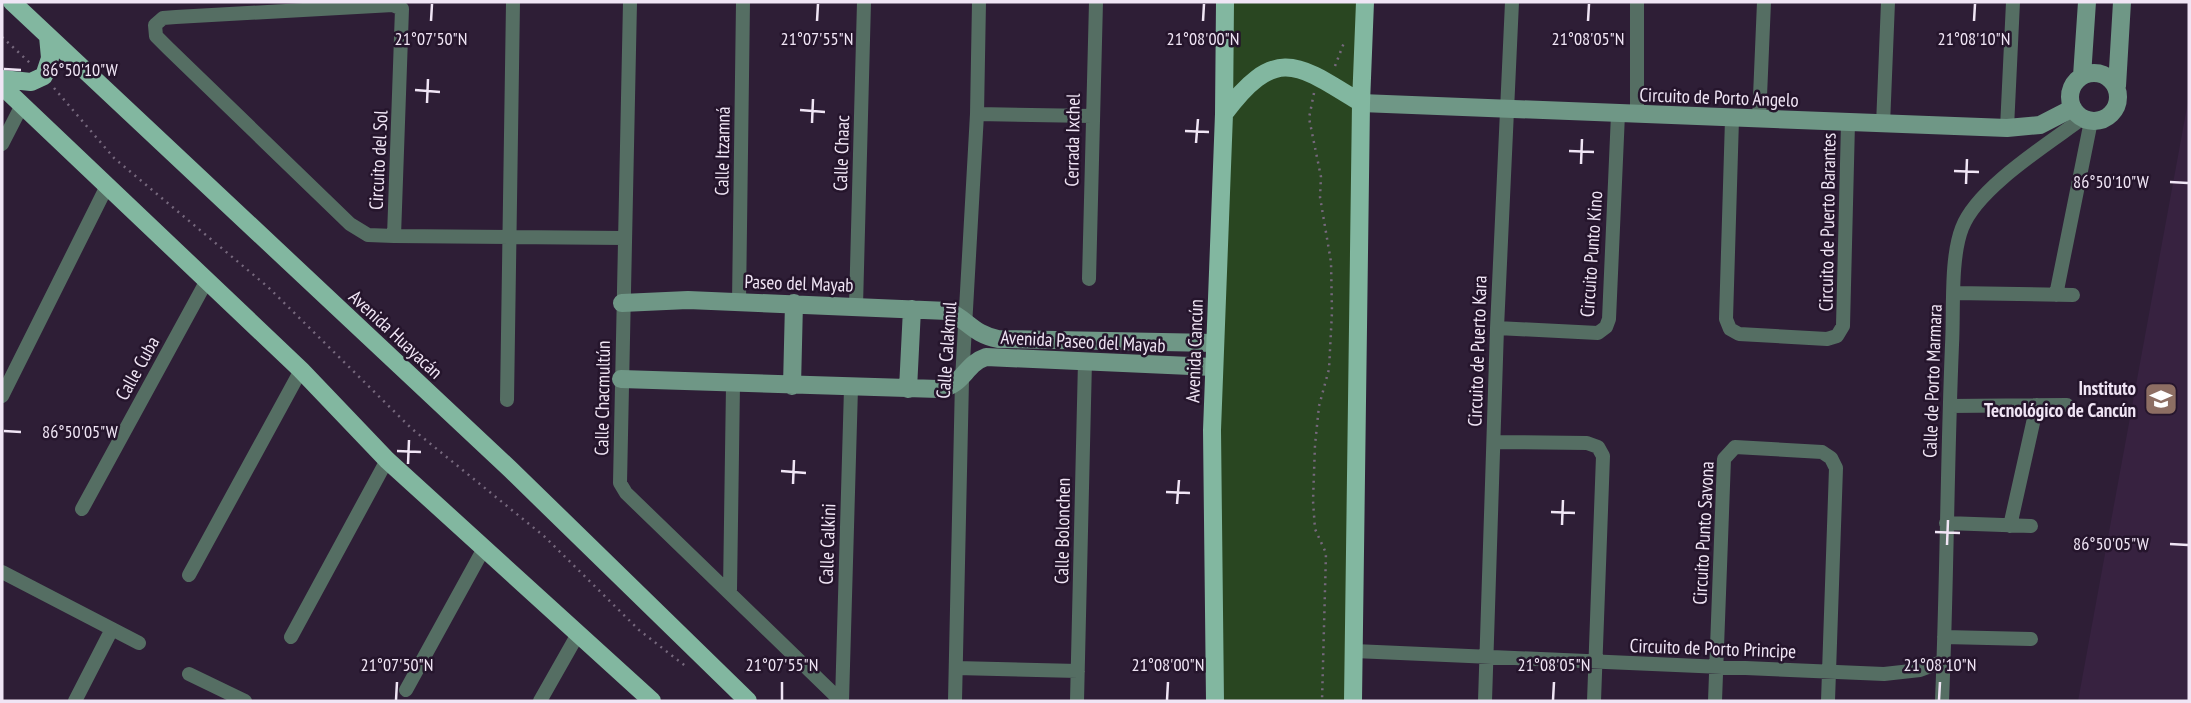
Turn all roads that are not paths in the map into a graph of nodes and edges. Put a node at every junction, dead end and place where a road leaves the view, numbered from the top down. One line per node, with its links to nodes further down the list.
1 (12, 2): 17 (main road, Avenida Huayacán)
2 (513, 2): 39 (street)
3 (630, 2): 40 (street, Calle Chacmultún)
4 (743, 2): 46 (street, Calle Itzamná)
5 (864, 2): 49 (street, Calle Chaac)
6 (979, 2): 25 (street, Calle Calakmul)
7 (1096, 2): 29 (street, Cerrada Ixchel)
8 (1225, 2): 26 (main road, Avenida Cancún)
9 (1365, 2): 22 (main road)
10 (1512, 2): 24 (street, Circuito de Puerto Kara)
11 (1637, 2): 28 (street)
12 (1764, 2): 32 (street)
13 (1888, 2): 34 (street)
14 (2013, 2): 35 (street)
15 (2087, 2): 18 (street)
16 (2122, 2): 21 (street)
17 (48, 36): 19 (main road); 99 (main road, Avenida Huayacán)
18 (2082, 76): 21 (street); 30 (street)
19 (2, 79)
20 (2, 86): 23 (main road)
21 (2117, 86): 30 (street)
22 (1361, 103): 24 (street, Circuito de Porto Angelo); 26 (main road); 84 (main road)
23 (21, 107): 36 (street); 37 (main road)
24 (1506, 110): 27 (street, Circuito de Porto Angelo); 52 (street, Circuito de Puerto Kara)
25 (977, 114): 29 (street); 51 (street, Calle Calakmul)
26 (1224, 114): 53 (main road, Avenida Cancún)
27 (1618, 114): 28 (street, Circuito de Porto Angelo); 52 (street, Circuito Punto Kino)
28 (1637, 115): 31 (street, Circuito de Porto Angelo)
29 (1092, 116): 41 (street, Cerrada Ixchel)
30 (2082, 116): 35 (street, Circuito de Porto Angelo); 43 (street, Calle de Porto Marmara); 44 (street)
31 (1732, 119): 32 (street, Circuito de Porto Angelo); 33 (street, Circuito de Puerto Barantes)
32 (1759, 120): 33 (street, Circuito de Porto Angelo)
33 (1848, 124): 34 (street, Circuito de Porto Angelo)
34 (1883, 125): 35 (street, Circuito de Porto Angelo)
35 (2007, 128)
36 (2, 144)
37 (106, 188): 42 (main road); 63 (street)
38 (394, 236): 38 (street, Circuito del Sol); 39 (street)
39 (508, 237): 40 (street); 64 (street)
40 (624, 238): 47 (street, Calle Chacmultún)
41 (1089, 279)
42 (206, 282): 56 (main road); 70 (street, Calle Cuba)
43 (1955, 293): 44 (street); 67 (street, Calle de Porto Marmara)
44 (2056, 295): 45 (street)
45 (2073, 295)
46 (739, 302): 47 (street, Paseo del Mayab); 48 (street, Paseo del Mayab)
47 (622, 303): 57 (street, Calle Chacmultún)
48 (794, 303): 49 (street, Paseo del Mayab); 60 (street)
49 (856, 306): 50 (street, Paseo del Mayab)
50 (912, 309): 51 (street, Paseo del Mayab); 62 (street)
51 (967, 326): 53 (street, Avenida Paseo del Mayab); 58 (street, Calle Calakmul)
52 (1496, 328): 68 (street, Circuito de Puerto Kara)
53 (1214, 343): 55 (main road, Avenida Cancún)
54 (1085, 361): 55 (street, Avenida Paseo del Mayab); 58 (street, Avenida Paseo del Mayab); 91 (street, Calle Bolonchen)
55 (1213, 368): 103 (main road, Avenida Cancún)
56 (301, 370): 69 (main road); 76 (street)
57 (621, 379): 59 (street); 77 (street, Calle Chacmultún)
58 (962, 380): 62 (street); 89 (street, Calle Calakmul)
59 (733, 385): 60 (street); 77 (street)
60 (792, 386): 61 (street)
61 (851, 388): 62 (street); 100 (street, Calle Calkini)
62 (908, 389)
63 (2, 396)
64 (507, 400)
65 (2037, 405): 66 (street); 67 (street); 72 (street)
66 (2067, 405)
67 (1950, 406): 71 (street, Calle de Porto Marmara)
68 (1494, 442): 85 (street, Circuito de Puerto Kara); 87 (street)
69 (387, 460): 74 (main road); 80 (street)
70 (82, 509)
71 (1946, 523): 72 (street); 81 (street, Calle de Porto Marmara)
72 (2010, 526): 73 (street)
73 (2031, 526)
74 (483, 550): 79 (main road); 93 (street)
75 (2, 572): 78 (street)
76 (189, 575)
77 (730, 590): 100 (street, Calle Chacmultún)
78 (112, 629): 83 (street); 95 (street)
79 (578, 634): 97 (street); 98 (main road)
80 (291, 637)
81 (1944, 637): 82 (street); 86 (street, Calle de Porto Marmara)
82 (2031, 639)
83 (139, 643)
84 (1354, 651): 85 (street, Circuito de Porto Principe); 104 (main road)
85 (1486, 656): 87 (street, Circuito de Porto Principe); 105 (street, Circuito de Puerto Kara)
86 (1944, 661): 90 (street, Circuito de Porto Principe); 109 (street, Calle de Porto Marmara)
87 (1596, 663): 88 (street, Circuito de Porto Principe); 106 (street)
88 (1716, 667): 90 (street, Circuito de Porto Principe); 90 (street, Circuito Punto Savona); 107 (street, Circuito Punto Savona)
89 (956, 668): 91 (street); 101 (street, Calle Calakmul)
90 (1829, 670): 108 (street)
91 (1078, 671): 102 (street, Calle Bolonchen)
92 (189, 674): 94 (street)
93 (406, 690)
94 (219, 696): 96 (street)
95 (75, 701)
96 (245, 701)
97 (540, 701)
98 (652, 701)
99 (748, 701)
100 (842, 701)
101 (955, 701)
102 (1077, 701)
103 (1215, 701)
104 (1353, 701)
105 (1485, 701)
106 (1594, 701)
107 (1715, 701)
108 (1828, 701)
109 (1942, 701)

